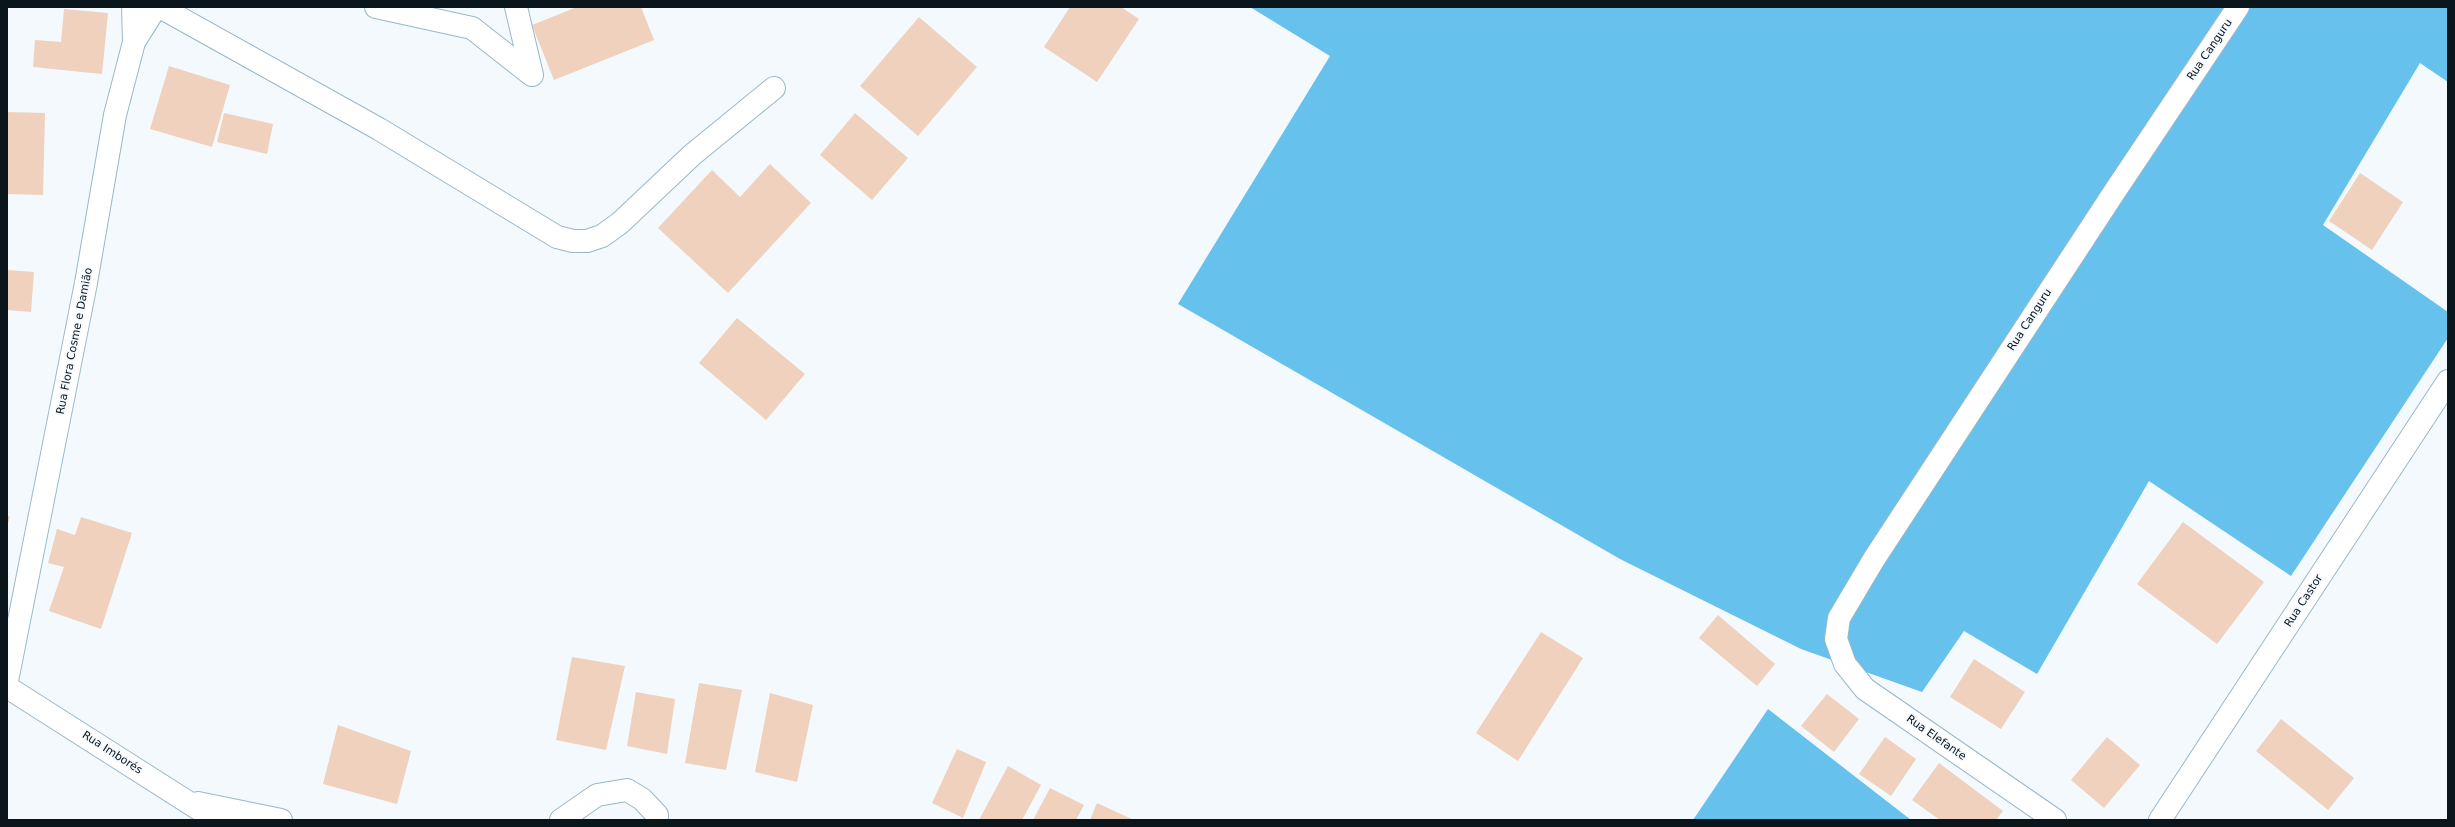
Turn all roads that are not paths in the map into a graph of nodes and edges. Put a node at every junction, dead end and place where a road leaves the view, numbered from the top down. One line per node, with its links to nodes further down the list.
1 (133, 7): 7 (street)
2 (156, 7): 7 (street, Rua Flora Cosme e Damião)
3 (160, 7): 8 (street)
4 (376, 7): 5 (street)
5 (516, 7)
6 (2238, 7): 10 (street, Rua Canguru)
7 (134, 42): 11 (street, Rua Flora Cosme e Damião)
8 (774, 88)
9 (2448, 381): 19 (street, Rua Castor)
10 (1836, 639): 18 (street, Rua Elefante)
11 (7, 681)
12 (7, 687): 13 (street, Rua Imborés)
13 (187, 801): 14 (street, Rua Imborés); 15 (street)
14 (216, 820)
15 (281, 820)
16 (561, 820): 17 (street)
17 (657, 820)
18 (2055, 820)
19 (2160, 820)

